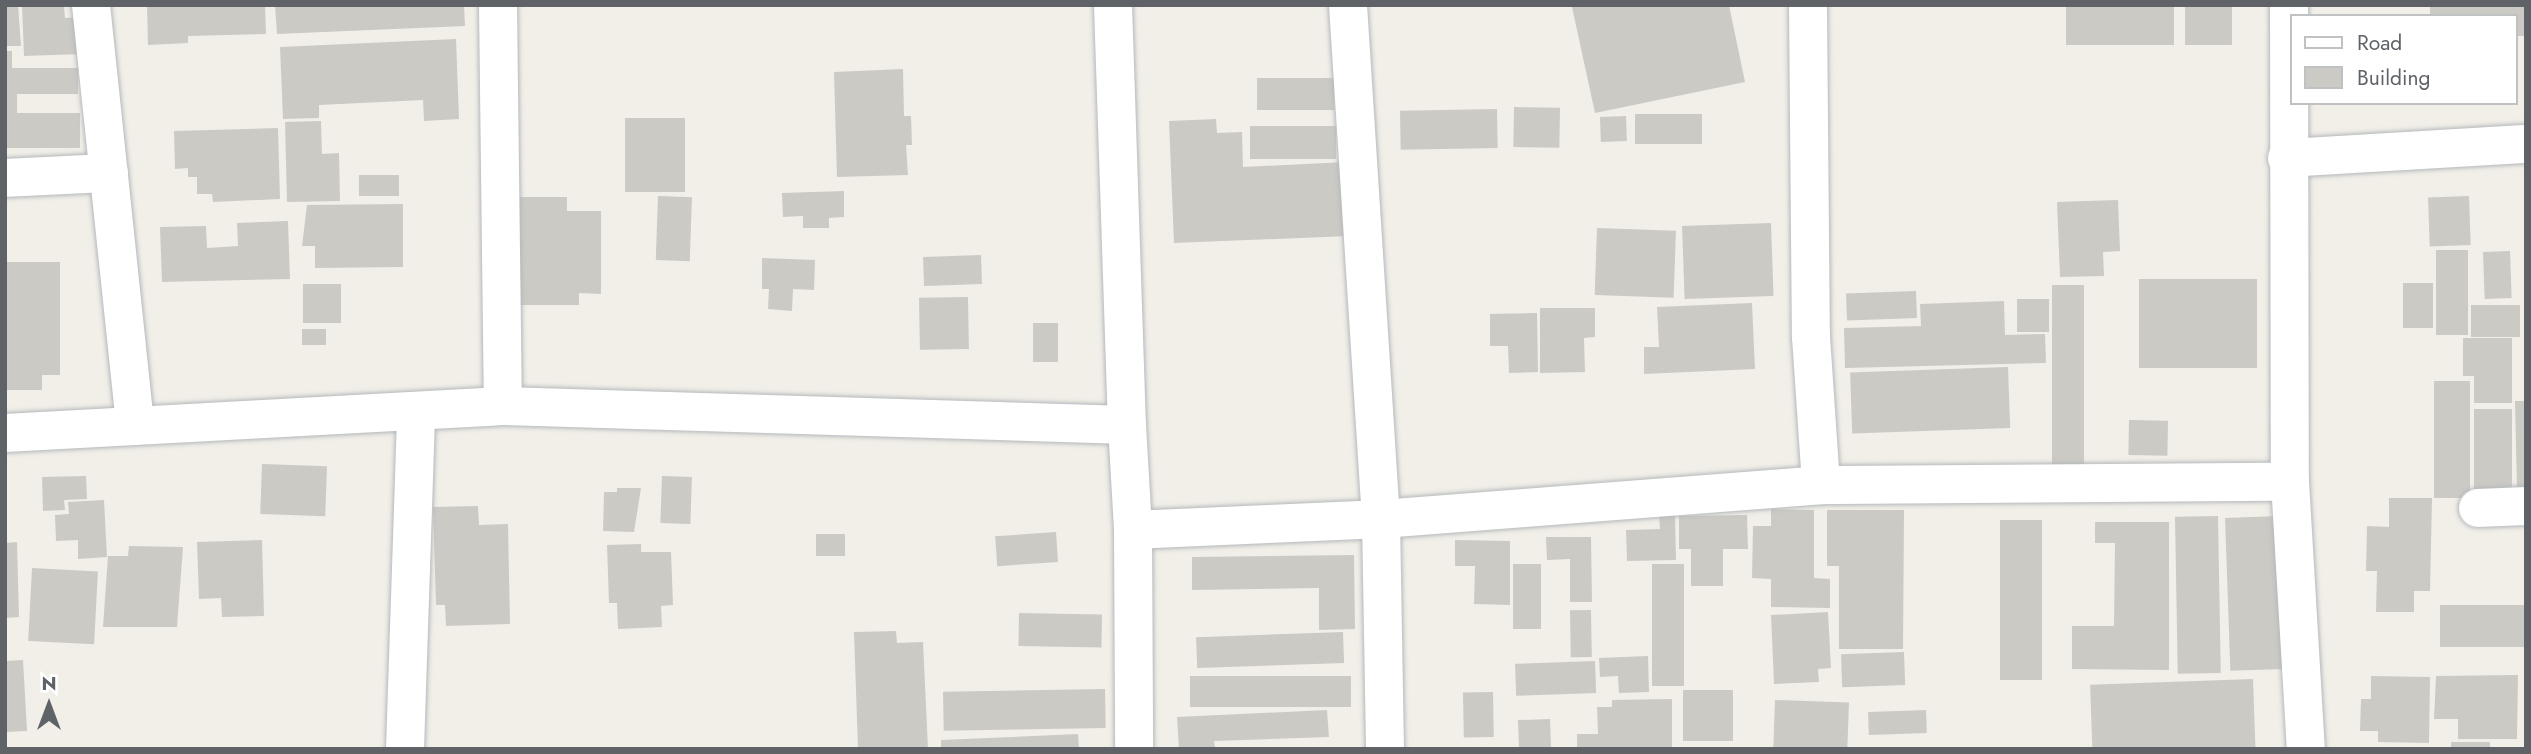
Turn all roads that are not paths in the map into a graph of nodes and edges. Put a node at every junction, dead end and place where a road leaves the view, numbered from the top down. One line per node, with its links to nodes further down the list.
1 (91, 5): 9 (street)
2 (498, 5): 11 (street)
3 (1113, 5): 14 (street)
4 (1349, 5): 20 (street)
5 (1808, 5): 17 (street)
6 (2289, 5): 8 (street)
7 (2526, 144): 8 (street)
8 (2287, 158): 16 (street)
9 (109, 173): 10 (street); 13 (street)
10 (5, 178)
11 (503, 405): 12 (street); 14 (street)
12 (416, 411): 13 (street); 22 (street)
13 (135, 423): 15 (street)
14 (1127, 425): 21 (street)
15 (5, 433)
16 (2290, 482): 17 (street); 25 (street)
17 (1821, 485): 20 (street)
18 (2526, 506): 19 (street)
19 (2477, 508)
20 (1381, 519): 21 (street); 24 (street)
21 (1133, 530): 23 (street)
22 (405, 749)
23 (1134, 749)
24 (1385, 749)
25 (2306, 749)

